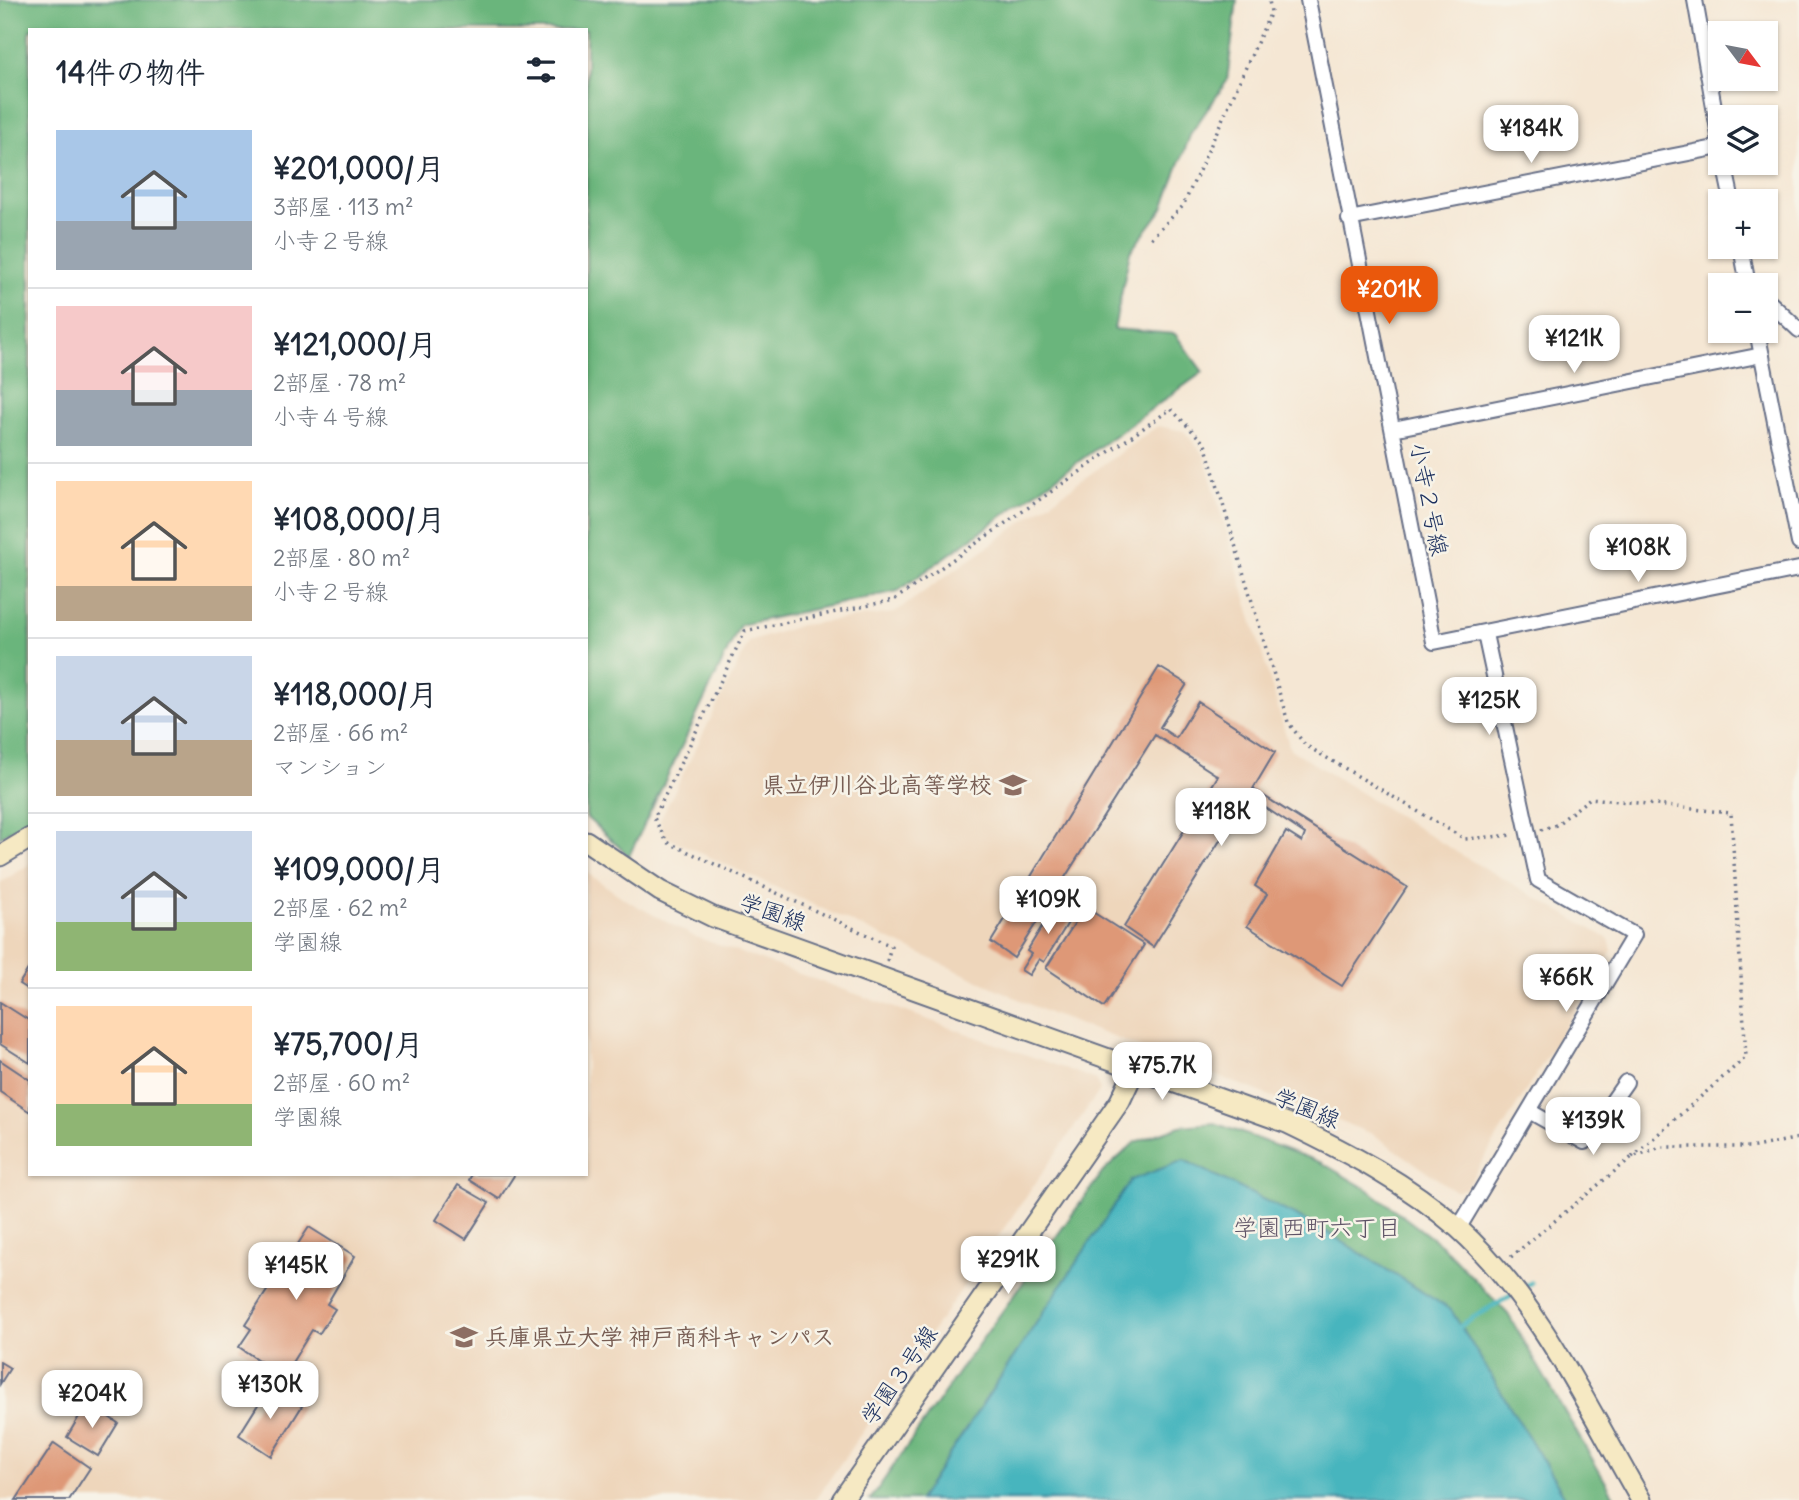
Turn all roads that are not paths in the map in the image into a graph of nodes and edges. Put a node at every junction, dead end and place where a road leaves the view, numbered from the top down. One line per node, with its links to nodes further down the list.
1 (1325, 0): 3 (street)
2 (1695, 0): 4 (street)
3 (1308, 2): 6 (street, 小寺２号線)
4 (1713, 105)
5 (1708, 146): 6 (street)
6 (1349, 219): 11 (street, 小寺２号線)
7 (1778, 310): 8 (street)
8 (1799, 330)
9 (1760, 343): 10 (street)
10 (1762, 355): 11 (street); 12 (street)
11 (1393, 429): 14 (street, 小寺２号線)
12 (1799, 543)
13 (1799, 569): 14 (street, 小寺２号線)
14 (1485, 634): 20 (street)
15 (28, 839): 17 (street)
16 (588, 842): 18 (street, 学園線)
17 (0, 856)
18 (1135, 1069): 21 (street, 学園線); 22 (street, 学園３号線)
19 (1626, 1082): 20 (street)
20 (1529, 1111): 21 (street)
21 (1458, 1229): 23 (street, 学園線)
22 (842, 1500)
23 (1640, 1500)

